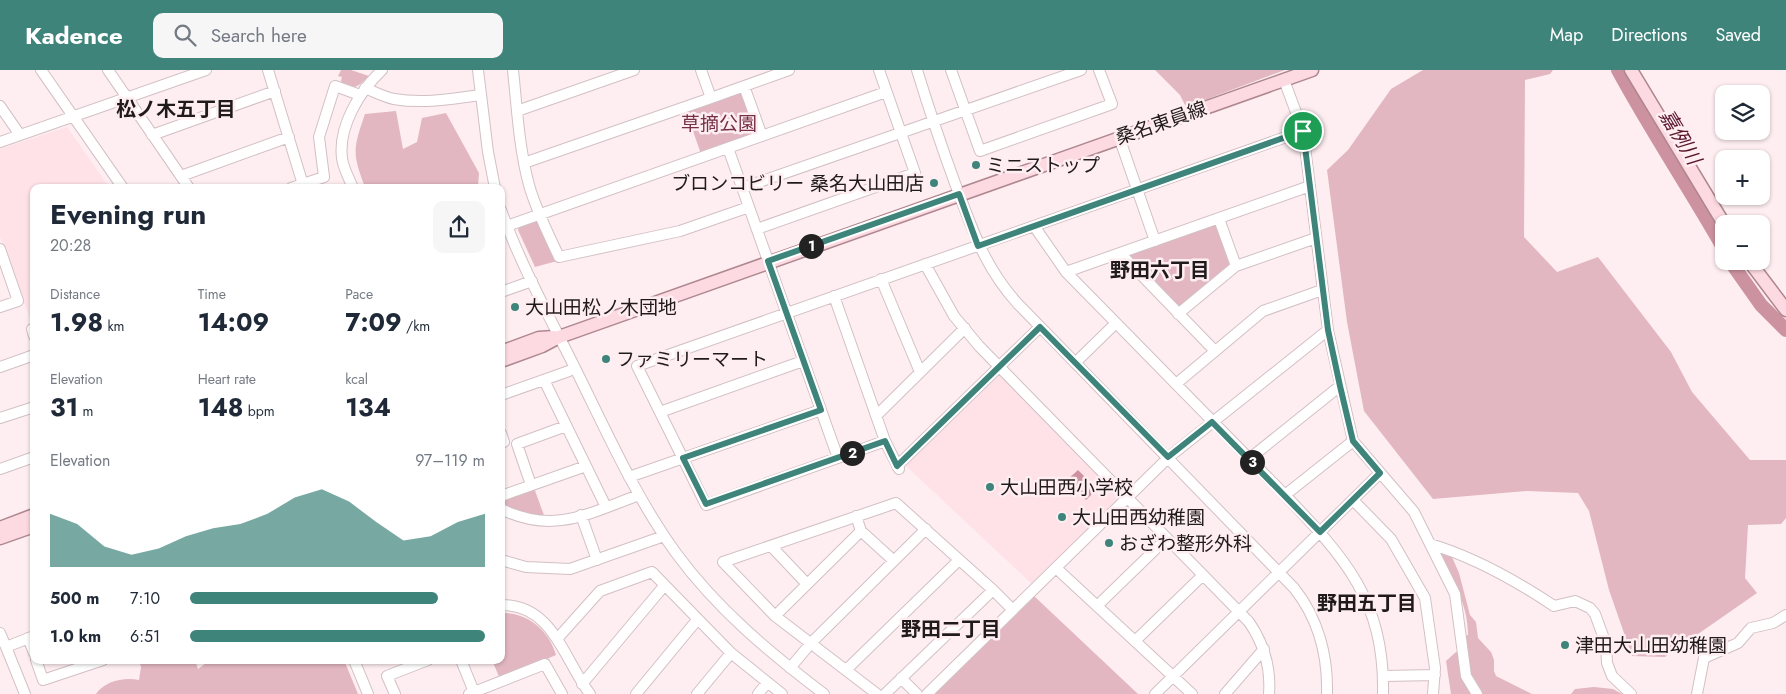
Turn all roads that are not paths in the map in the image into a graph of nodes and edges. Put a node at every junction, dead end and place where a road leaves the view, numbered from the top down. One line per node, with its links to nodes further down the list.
1 (41, 70): 29 (street)
2 (108, 70): 24 (street)
3 (206, 70): 24 (street)
4 (268, 70): 20 (street)
5 (382, 70): 21 (street)
6 (478, 70): 23 (street)
7 (513, 70): 28 (street)
8 (634, 70): 28 (street)
9 (701, 70): 25 (street)
10 (789, 70): 19 (street)
11 (880, 70): 22 (street)
12 (917, 70): 30 (street)
13 (951, 70): 27 (street)
14 (1081, 70): 27 (street)
15 (1099, 70): 27 (street)
16 (1312, 70): 18 (main road, 桑名東員線)
17 (1631, 70): 54 (main road)
18 (1284, 80): 31 (street); 37 (main road, 桑名東員線)
19 (744, 86): 25 (street); 35 (street)
20 (275, 91): 34 (street); 36 (street)
21 (363, 92): 23 (street); 45 (street); 46 (street)
22 (886, 92): 32 (street); 35 (street)
23 (480, 95): 47 (street)
24 (127, 98): 29 (street); 34 (street)
25 (710, 98): 40 (street)
26 (0, 106): 33 (street)
27 (965, 109): 30 (street)
28 (517, 111): 40 (street)
29 (73, 116): 33 (street); 42 (street)
30 (933, 122): 32 (street); 51 (street)
31 (1303, 131): 48 (street); 50 (street)
32 (901, 133): 49 (street); 59 (street)
33 (20, 135): 38 (street)
34 (152, 135): 41 (street)
35 (762, 136): 39 (street)
36 (289, 137): 41 (street); 44 (street)
37 (1119, 138): 50 (street); 51 (main road, 桑名東員線)
38 (0, 142)
39 (728, 148): 49 (street); 53 (street)
40 (524, 163): 53 (street)
41 (181, 176): 43 (street)
42 (120, 184)
43 (186, 184)
44 (303, 184)
45 (306, 184)
46 (351, 184)
47 (494, 184)
48 (1310, 186): 55 (street); 60 (street)
49 (742, 188): 52 (street)
50 (1137, 189): 58 (street); 61 (street)
51 (959, 194): 62 (street); 65 (main road, 桑名東員線)
52 (749, 207): 53 (street); 59 (street)
53 (539, 215): 57 (street)
54 (1719, 215)
55 (1219, 218): 61 (street); 67 (street)
56 (505, 221): 57 (street)
57 (507, 226): 71 (street)
58 (1034, 226): 62 (street); 69 (street)
59 (757, 229): 65 (street)
60 (1316, 238): 67 (street); 72 (street)
61 (1155, 240): 64 (street)
62 (978, 246): 66 (street); 80 (street)
63 (0, 251): 75 (street)
64 (1120, 253): 69 (street); 78 (street)
65 (768, 261): 77 (street); 83 (main road, 桑名東員線)
66 (925, 264): 70 (street); 81 (street)
67 (1236, 266): 78 (street)
68 (1756, 270): 76 (main road)
69 (1066, 272): 79 (street)
70 (881, 279): 74 (street); 93 (street)
71 (532, 281): 73 (street); 83 (street)
72 (1322, 290): 82 (street); 85 (street)
73 (505, 291)
74 (834, 296): 77 (street); 101 (street)
75 (0, 307)
76 (1786, 310)
77 (786, 313): 88 (street); 100 (street)
78 (1178, 314): 85 (street)
79 (1116, 323): 89 (street); 95 (street)
80 (1040, 327): 89 (street); 91 (street)
81 (965, 328): 91 (street); 93 (street)
82 (1328, 330): 96 (street); 103 (street)
83 (559, 337): 84 (main road, 桑名東員線); 87 (main road, 桑名東員線); 115 (street)
84 (505, 351)
85 (1215, 351): 95 (street)
86 (30, 356): 90 (street)
87 (505, 360)
88 (803, 361): 99 (street); 100 (street)
89 (1075, 363): 107 (street)
90 (0, 367)
91 (999, 367): 105 (street); 120 (street)
92 (569, 371): 94 (street)
93 (920, 372): 101 (street)
94 (544, 380): 97 (street); 104 (street)
95 (1176, 384): 103 (street)
96 (1340, 386): 106 (street); 111 (street)
97 (505, 394)
98 (30, 407): 102 (street)
99 (821, 410): 109 (street); 110 (street)
100 (660, 412): 109 (street)
101 (876, 416): 105 (street)
102 (0, 418)
103 (1212, 422): 107 (street); 111 (street)
104 (566, 426): 112 (street); 116 (street)
105 (885, 441): 110 (street)
106 (1353, 441): 114 (street); 119 (street)
107 (1168, 457): 120 (street); 142 (street)
108 (30, 458): 113 (street)
109 (683, 458): 110 (street); 115 (street)
110 (838, 458)
111 (1249, 459): 119 (street)
112 (586, 466): 116 (street); 122 (street)
113 (0, 469)
114 (1380, 473): 121 (street); 135 (street)
115 (629, 477): 118 (street)
116 (532, 485): 117 (street)
117 (505, 495)
118 (639, 495): 122 (street); 132 (street)
119 (1285, 495): 131 (street)
120 (1128, 498): 134 (street); 141 (street)
121 (1353, 500): 131 (street); 169 (street)
122 (606, 507): 124 (street)
123 (505, 510): 124 (street)
124 (581, 515): 137 (street)
125 (856, 516): 129 (street); 130 (street); 136 (street)
126 (30, 517): 128 (main road)
127 (30, 527): 133 (main road)
128 (0, 528)
129 (926, 529): 138 (street); 140 (street)
130 (861, 531): 140 (street); 144 (street)
131 (1320, 532): 142 (street); 171 (street)
132 (664, 536): 137 (street); 167 (street)
133 (0, 538)
134 (1167, 538): 143 (street); 148 (street)
135 (1430, 544): 197 (street); 198 (street)
136 (771, 546): 144 (street); 152 (street)
137 (597, 560): 139 (street)
138 (959, 560): 146 (street); 168 (street)
139 (505, 561)
140 (894, 561): 158 (street)
141 (1056, 568): 148 (street); 149 (street)
142 (1279, 571): 150 (street); 194 (street)
143 (1203, 575): 150 (street); 157 (street)
144 (807, 584): 152 (street)
145 (664, 586): 153 (street); 156 (street); 174 (street)
146 (992, 590): 149 (street); 172 (street)
147 (505, 605): 156 (street)
148 (1098, 606): 157 (street)
149 (1013, 610): 189 (street)
150 (1239, 611): 160 (street); 170 (street)
151 (1786, 615): 199 (street)
152 (775, 616): 158 (street)
153 (697, 620): 161 (street); 181 (street)
154 (0, 633): 159 (street)
155 (30, 637): 159 (street)
156 (557, 639): 174 (street)
157 (1135, 641): 170 (street)
158 (811, 643): 167 (street); 168 (street)
159 (6, 647): 176 (street)
160 (1264, 649): 192 (street); 193 (street)
161 (731, 653): 173 (street); 182 (street)
162 (37, 664): 163 (street)
163 (91, 664)
164 (356, 664): 177 (street)
165 (418, 664): 178 (street)
166 (462, 664): 175 (street)
167 (790, 668): 185 (street)
168 (846, 670): 186 (street)
169 (1435, 675): 171 (street); 196 (street)
170 (1173, 676): 190 (street); 191 (street)
171 (1384, 676): 195 (street)
172 (901, 678): 187 (street); 188 (street)
173 (767, 683): 183 (street); 184 (street)
174 (582, 684): 180 (street)
175 (472, 693): 179 (street)
176 (25, 694)
177 (368, 694)
178 (396, 694)
179 (562, 694)
180 (590, 694)
181 (636, 694)
182 (697, 694)
183 (758, 694)
184 (782, 694)
185 (824, 694)
186 (877, 694)
187 (885, 694)
188 (917, 694)
189 (927, 694)
190 (1155, 694)
191 (1192, 694)
192 (1225, 694)
193 (1270, 694)
194 (1327, 694)
195 (1383, 694)
196 (1433, 694)
197 (1477, 694)
198 (1630, 694)
199 (1697, 694)

